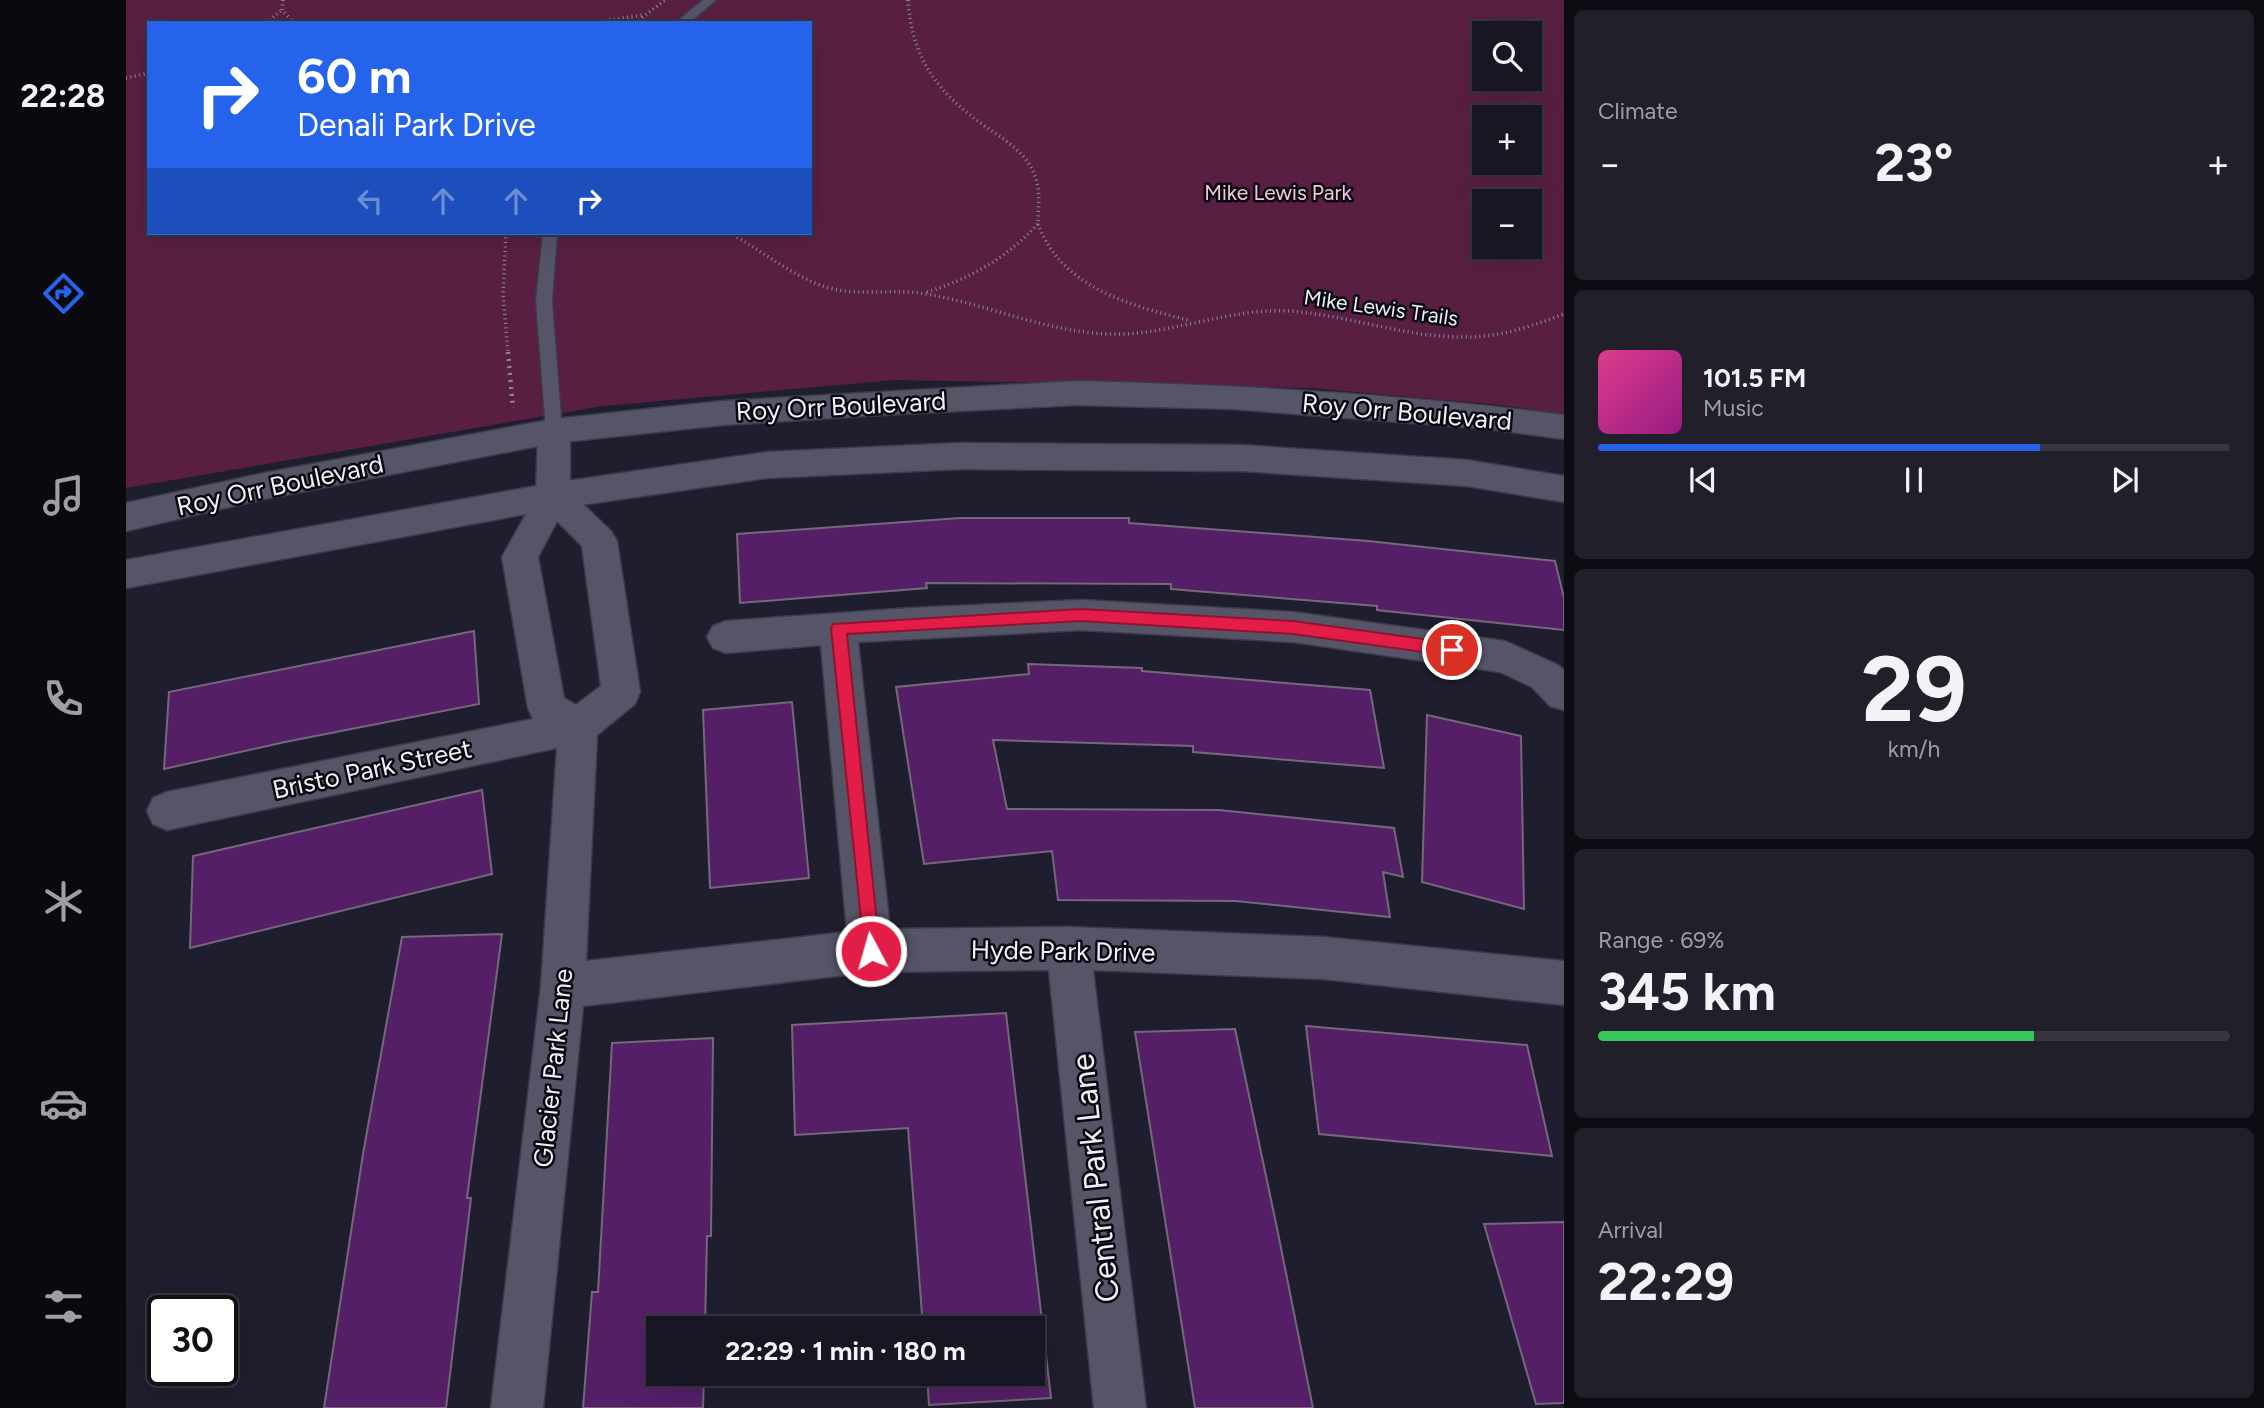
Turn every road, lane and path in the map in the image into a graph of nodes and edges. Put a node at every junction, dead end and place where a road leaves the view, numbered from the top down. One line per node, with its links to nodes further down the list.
1 (284, 0): 5 (path)
2 (664, 0): 6 (path)
3 (710, 0): 11 (lane)
4 (908, 0): 14 (path, Mike Lewis Trails)
5 (282, 10): 7 (path); 8 (path)
6 (644, 15): 9 (path); 10 (path)
7 (268, 21)
8 (292, 21)
9 (601, 21)
10 (637, 21)
11 (684, 21)
12 (147, 73): 13 (path)
13 (126, 78)
14 (1038, 224): 18 (path, Mike Lewis Trails); 20 (path, Mike Lewis Trails)
15 (506, 235): 22 (path)
16 (550, 235): 22 (lane)
17 (732, 235): 18 (path, Mike Lewis Trails)
18 (923, 293): 20 (path, Mike Lewis Trails)
19 (1564, 314): 20 (path, Mike Lewis Trails)
20 (1192, 321)
21 (1564, 427): 22 (street, Roy Orr Boulevard)
22 (554, 431): 24 (street); 25 (street, Roy Orr Boulevard)
23 (1564, 489): 24 (street)
24 (553, 496): 26 (street); 30 (street); 30 (street)
25 (126, 517)
26 (126, 574)
27 (838, 628): 28 (street); 29 (street); 33 (street)
28 (726, 637)
29 (1555, 685)
30 (578, 727): 31 (street, Bristo Park Street); 35 (street, Glacier Park Lane)
31 (167, 811)
32 (1069, 948): 33 (street, Hyde Park Drive); 34 (street, Hyde Park Drive); 37 (street, Central Park Lane)
33 (871, 951): 35 (street, Hyde Park Drive)
34 (1564, 983)
35 (563, 986): 36 (street, Glacier Park Lane)
36 (517, 1408)
37 (1120, 1408)

